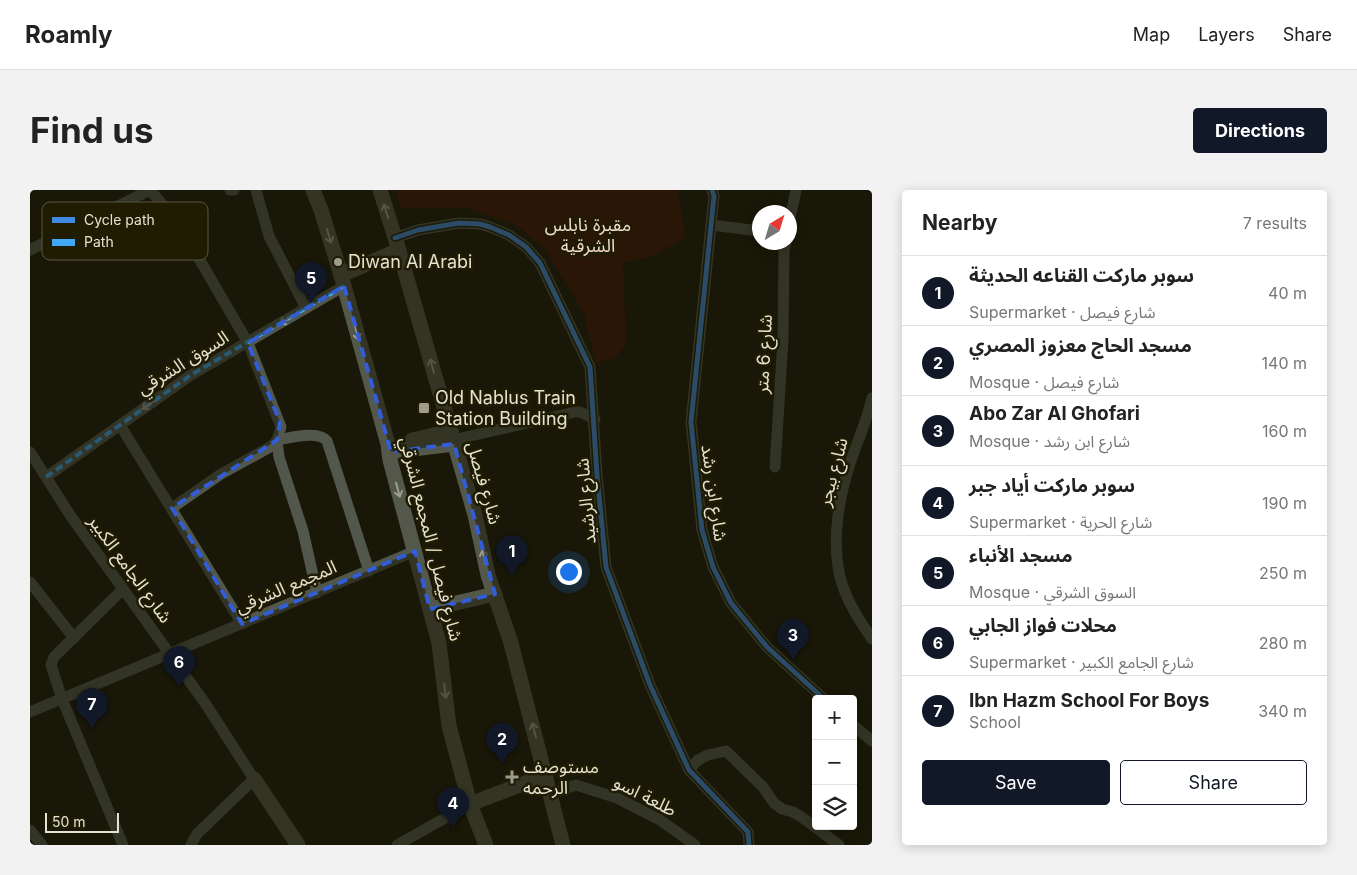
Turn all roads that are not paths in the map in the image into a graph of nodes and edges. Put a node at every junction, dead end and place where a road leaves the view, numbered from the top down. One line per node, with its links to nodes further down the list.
1 (150, 190): 9 (street); 10 (street)
2 (230, 190): 3 (street)
3 (234, 190)
4 (256, 190): 20 (street)
5 (312, 190): 19 (main road, شارع فيصل / المجمع الشرقي, one-way to 19)
6 (380, 190): 15 (main road, شارع فيصل, one-way to 6)
7 (712, 190): 12 (street, شارع ابن رشد)
8 (796, 190): 11 (street)
9 (126, 202)
10 (160, 202)
11 (793, 205)
12 (711, 225): 13 (street); 43 (street, شارع ابن رشد)
13 (752, 230)
14 (42, 244): 16 (street)
15 (397, 244): 19 (main road); 23 (street, شارع الرشيد); 25 (main road, شارع فيصل, one-way to 15)
16 (30, 250)
17 (784, 250): 29 (street, شارع 6 متر)
18 (200, 260): 21 (street)
19 (342, 281): 20 (street, السوق الشرقي); 27 (main road, شارع فيصل / المجمع الشرقي, one-way to 27)
20 (306, 308): 21 (street, السوق الشرقي, one-way to 21)
21 (248, 342): 24 (street, السوق الشرقي, one-way to 24); 26 (street)
22 (872, 398): 41 (street, شارع بيجر)
23 (594, 419): 25 (street); 48 (street, شارع الرشيد)
24 (120, 425): 30 (street, السوق الشرقي); 31 (street)
25 (453, 439): 27 (main road); 37 (main road, شارع فيصل, one-way to 25)
26 (277, 440): 31 (street); 33 (street); 36 (street)
27 (389, 448): 32 (main road, شارع فيصل / المجمع الشرقي, one-way to 32)
28 (30, 452): 30 (street, شارع الجامع الكبير)
29 (775, 467)
30 (46, 477): 35 (street, شارع الجامع الكبير)
31 (172, 508): 39 (street)
32 (415, 551): 33 (street, المجمع الشرقي); 38 (main road, شارع فيصل / المجمع الشرقي)
33 (368, 571): 36 (street, المجمع الشرقي)
34 (30, 582): 40 (street)
35 (123, 589): 40 (street); 42 (street, شارع الجامع الكبير)
36 (316, 592): 39 (street, المجمع الشرقي)
37 (495, 594): 38 (main road); 49 (main road, شارع فيصل, one-way to 37)
38 (430, 609): 52 (main road, شارع فيصل / المجمع الشرقي, one-way to 52)
39 (242, 624): 42 (street, المجمع الشرقي)
40 (74, 638): 44 (street)
41 (872, 639)
42 (170, 654): 44 (street, المجمع الشرقي); 50 (street, شارع الجامع الكبير)
43 (820, 695)
44 (62, 699): 45 (street, المجمع الشرقي); 55 (street)
45 (30, 712)
46 (857, 728): 47 (street)
47 (872, 741)
48 (690, 770): 62 (street, شارع الرشيد); 63 (street)
49 (546, 775): 51 (main road, شارع فيصل); 52 (main road)
50 (254, 779): 56 (street); 57 (main road)
51 (551, 794): 60 (main road, شارع فيصل); 61 (street, طلعة اسو)
52 (470, 804): 58 (street); 59 (main road, شارع فيصل / المجمع الشرقي)
53 (30, 830): 54 (street)
54 (42, 845)
55 (123, 845)
56 (192, 845)
57 (298, 845)
58 (397, 845)
59 (486, 845)
60 (563, 845)
61 (695, 845)
62 (749, 845)
63 (839, 845)

